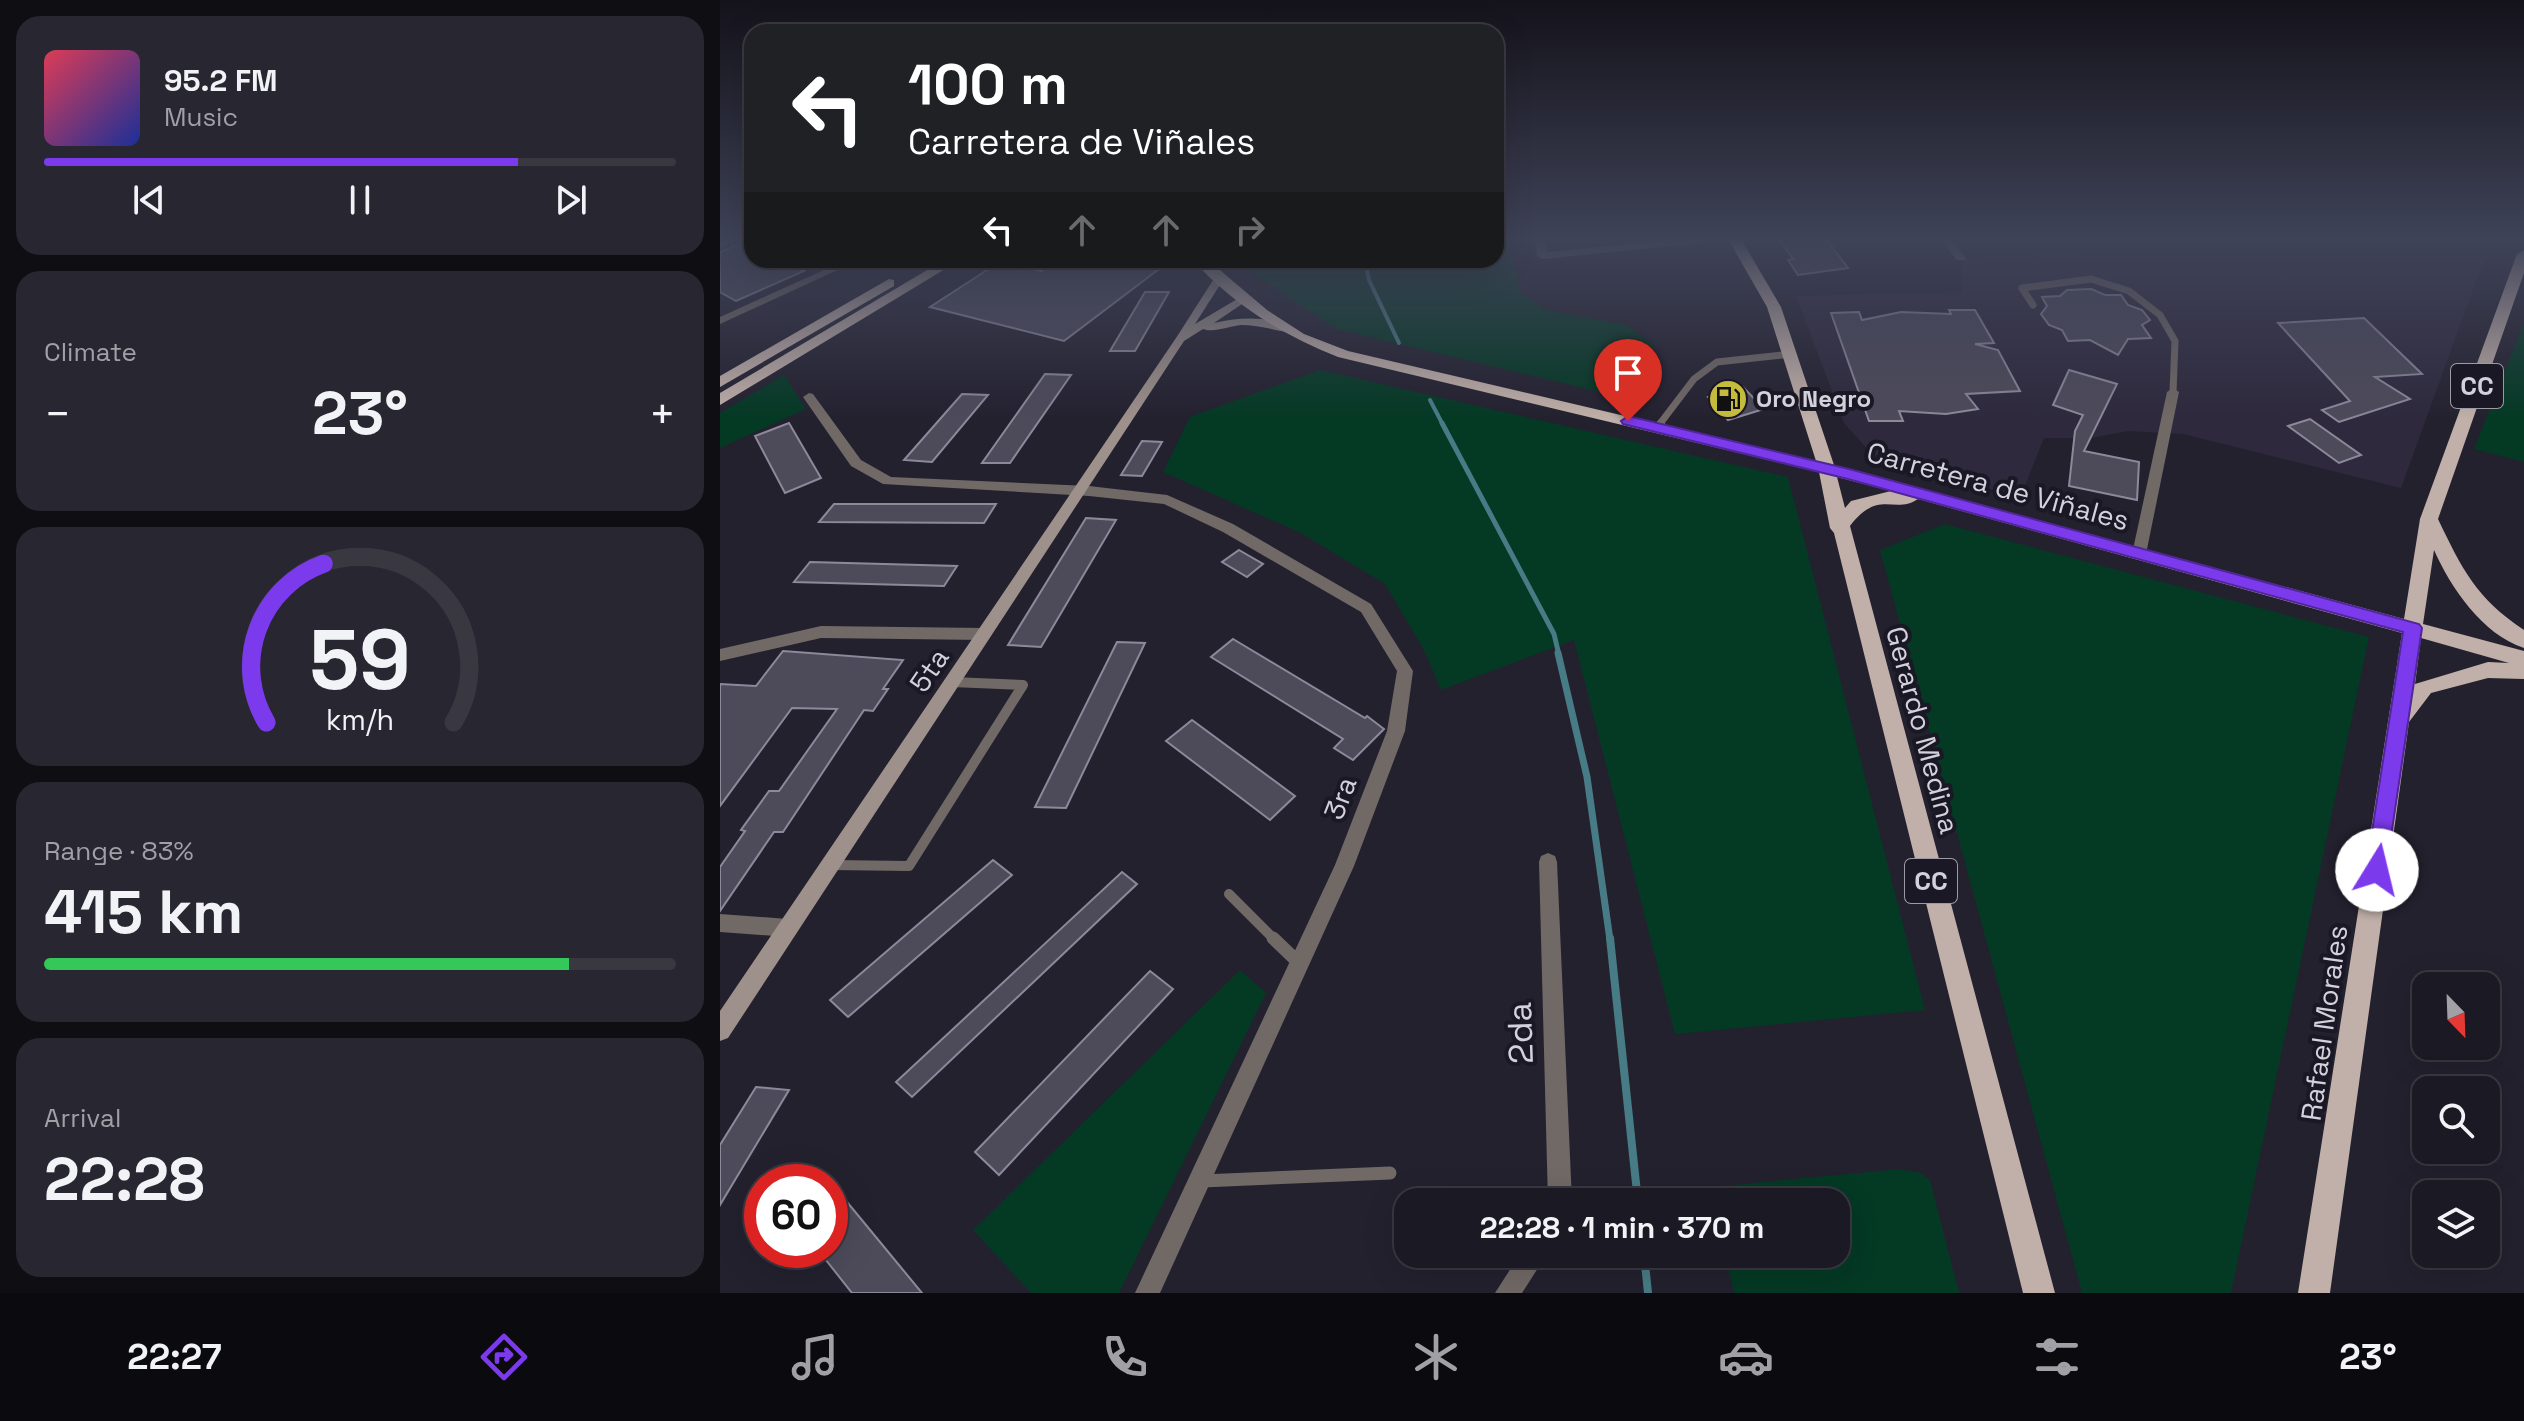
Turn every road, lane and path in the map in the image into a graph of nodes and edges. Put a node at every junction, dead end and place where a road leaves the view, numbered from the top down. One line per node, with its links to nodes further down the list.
1 (768, 299): 14 (street)
2 (860, 299): 18 (main road)
3 (887, 299): 12 (main road)
4 (888, 299): 12 (main road)
5 (1206, 299): 16 (street, 5ta)
6 (1242, 299): 16 (street, 5ta)
7 (1246, 299): 15 (main road, Carretera de Viñales)
8 (1769, 299): 17 (main road, Gerardo Medina / CC)
9 (2029, 299): 13 (lane)
10 (2140, 299): 19 (lane)
11 (2508, 299): 26 (main road, Rafael Morales / CC)
12 (883, 302): 21 (main road)
13 (2033, 305)
14 (720, 321)
15 (1286, 329): 16 (street); 22 (main road, Carretera de Viñales)
16 (1180, 339): 24 (street, 5ta)
17 (1792, 354): 22 (lane); 23 (main road, Gerardo Medina / CC)
18 (720, 382)
19 (2173, 392): 28 (street)
20 (809, 397): 24 (street, 3ra)
21 (720, 400)
22 (1657, 428): 23 (main road, Carretera de Viñales)
23 (1825, 469): 25 (main road, Carretera de Viñales); 27 (main road, Gerardo Medina / CC)
24 (1079, 491): 30 (street, 5ta); 42 (street, 3ra)
25 (1934, 497): 27 (main road); 28 (main road, Carretera de Viñales)
26 (2429, 519): 29 (main road, Rafael Morales / CC); 31 (main road)
27 (1839, 528): 50 (main road, Gerardo Medina / CC)
28 (2139, 554): 29 (main road, Carretera de Viñales)
29 (2413, 628): 33 (main road, Carretera de Viñales); 36 (main road, Rafael Morales / CC)
30 (984, 634): 32 (street); 35 (street, 5ta)
31 (2524, 640)
32 (720, 655)
33 (2524, 659)
34 (2524, 671): 36 (main road)
35 (952, 682): 38 (street, 5ta); 38 (lane)
36 (2399, 719): 51 (main road, Rafael Morales / CC)
37 (1548, 862): 46 (street, 2da)
38 (830, 865): 41 (street, 5ta)
39 (1229, 894): 42 (lane)
40 (720, 923): 41 (street)
41 (788, 928): 43 (street, 5ta)
42 (1299, 963): 45 (street, 3ra)
43 (720, 1030)
44 (1390, 1173): 45 (lane)
45 (1199, 1181): 48 (street, 3ra)
46 (1560, 1188)
47 (1525, 1268): 49 (street)
48 (1147, 1293)
49 (1507, 1293)
50 (2039, 1293)
51 (2314, 1293)

